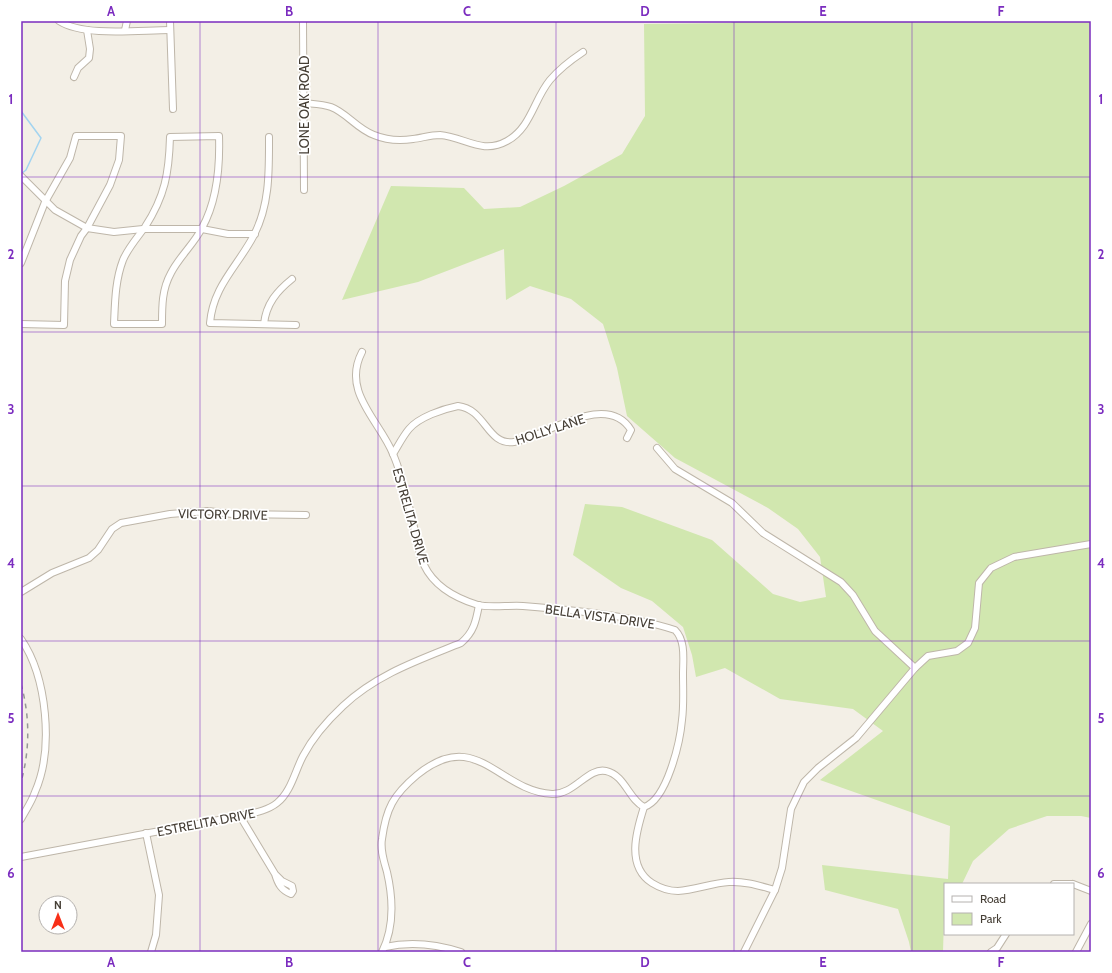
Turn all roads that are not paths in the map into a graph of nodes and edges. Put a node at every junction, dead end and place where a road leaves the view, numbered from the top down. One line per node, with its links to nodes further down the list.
1 (59, 21): 5 (street)
2 (127, 21): 6 (street)
3 (170, 21): 7 (street)
4 (303, 21): 10 (street, LONE OAK ROAD)
5 (87, 30): 6 (street); 9 (street)
6 (125, 30): 7 (street)
7 (170, 30): 11 (street)
8 (583, 52): 10 (street)
9 (74, 77)
10 (304, 103): 14 (street, LONE OAK ROAD)
11 (173, 109)
12 (269, 137): 19 (street)
13 (22, 176): 15 (street)
14 (304, 190)
15 (45, 202): 16 (street); 16 (street); 20 (street)
16 (87, 228): 17 (street); 22 (street)
17 (143, 229): 18 (street); 18 (street); 18 (street)
18 (202, 229): 19 (street)
19 (255, 234): 23 (street)
20 (21, 263)
21 (292, 279): 23 (street)
22 (21, 324)
23 (264, 324): 24 (street)
24 (296, 325)
25 (362, 352): 28 (street, ESTRELITA DRIVE)
26 (627, 438): 28 (street, HOLLY LANE)
27 (657, 448): 34 (street)
28 (394, 454): 32 (street, ESTRELITA DRIVE)
29 (306, 515): 31 (street, VICTORY DRIVE)
30 (1091, 544): 34 (street)
31 (21, 592)
32 (479, 605): 35 (street, BELLA VISTA DRIVE); 36 (street, ESTRELITA DRIVE)
33 (21, 638): 37 (street)
34 (915, 668): 42 (street)
35 (644, 807): 42 (street); 46 (street)
36 (240, 816): 38 (street, ESTRELITA DRIVE); 40 (street)
37 (21, 819)
38 (146, 833): 39 (street, ESTRELITA DRIVE); 47 (street)
39 (21, 857)
40 (275, 874)
41 (1074, 884): 43 (street)
42 (774, 890): 49 (street)
43 (1091, 891)
44 (1091, 924): 51 (street)
45 (1005, 935): 50 (street)
46 (384, 949): 48 (street)
47 (151, 952)
48 (461, 952)
49 (744, 952)
50 (991, 952)
51 (1076, 952)

